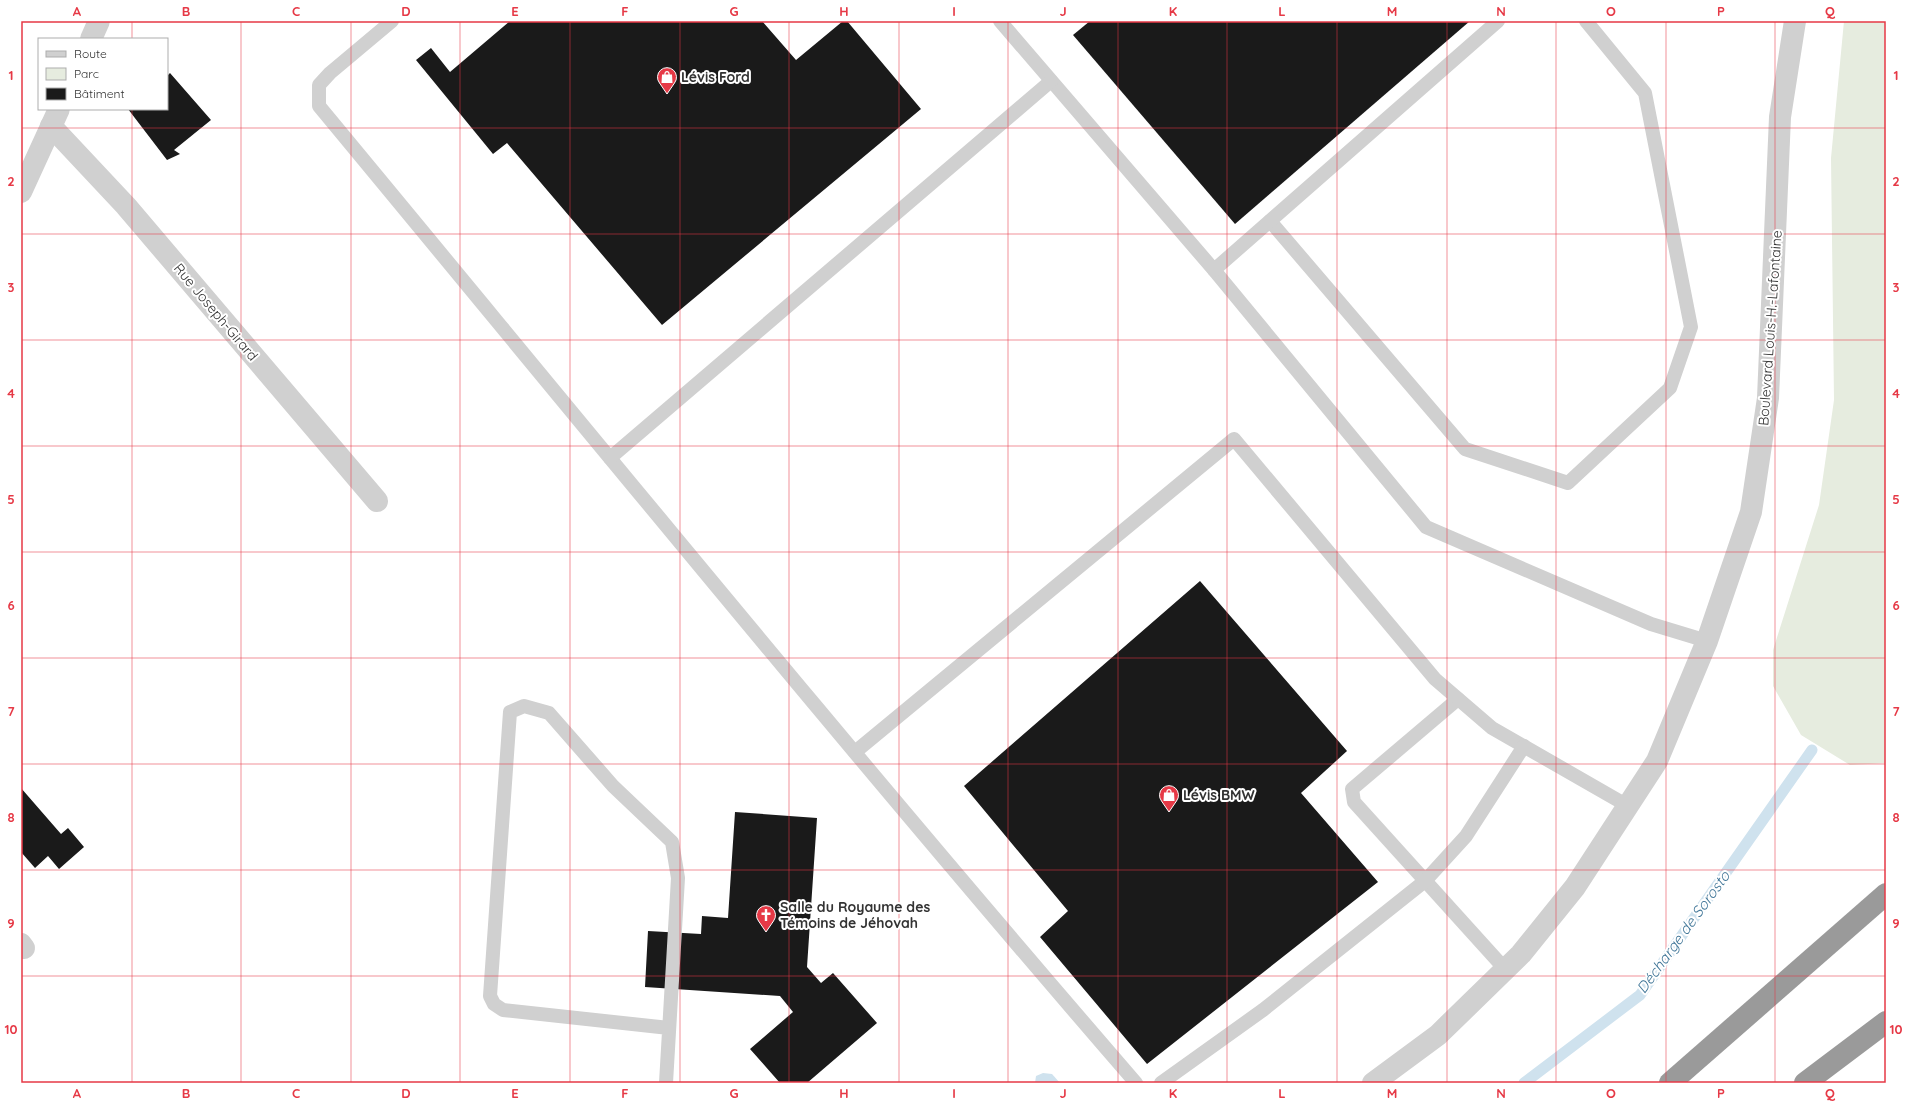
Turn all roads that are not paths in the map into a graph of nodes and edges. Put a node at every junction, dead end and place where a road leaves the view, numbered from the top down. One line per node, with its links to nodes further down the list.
1 (99, 21): 7 (street)
2 (392, 21): 13 (lane)
3 (1000, 21): 8 (lane)
4 (1498, 21): 11 (lane)
5 (1586, 21): 11 (lane)
6 (1794, 21): 15 (street, Boulevard Louis-H.-Lafontaine)
7 (91, 38)
8 (1051, 81): 12 (lane); 13 (lane)
9 (55, 118): 10 (street); 14 (street, Rue Joseph-Girard)
10 (21, 192)
11 (1270, 221): 12 (lane)
12 (1214, 270): 15 (lane)
13 (610, 458): 18 (lane)
14 (377, 500)
15 (1707, 642): 19 (street, Boulevard Louis-H.-Lafontaine)
16 (1458, 699): 17 (lane); 18 (lane); 20 (lane)
17 (1524, 746): 19 (lane); 20 (lane)
18 (855, 752): 26 (lane)
19 (1628, 806): 22 (street, Boulevard Louis-H.-Lafontaine)
20 (1425, 881): 22 (lane); 27 (lane)
21 (1886, 894): 29 (highway)
22 (1505, 969): 28 (street, Boulevard Louis-H.-Lafontaine)
23 (1886, 1022): 30 (highway)
24 (669, 1028): 24 (lane); 25 (lane)
25 (666, 1083)
26 (1136, 1083)
27 (1161, 1083)
28 (1373, 1083)
29 (1670, 1083)
30 (1805, 1083)

